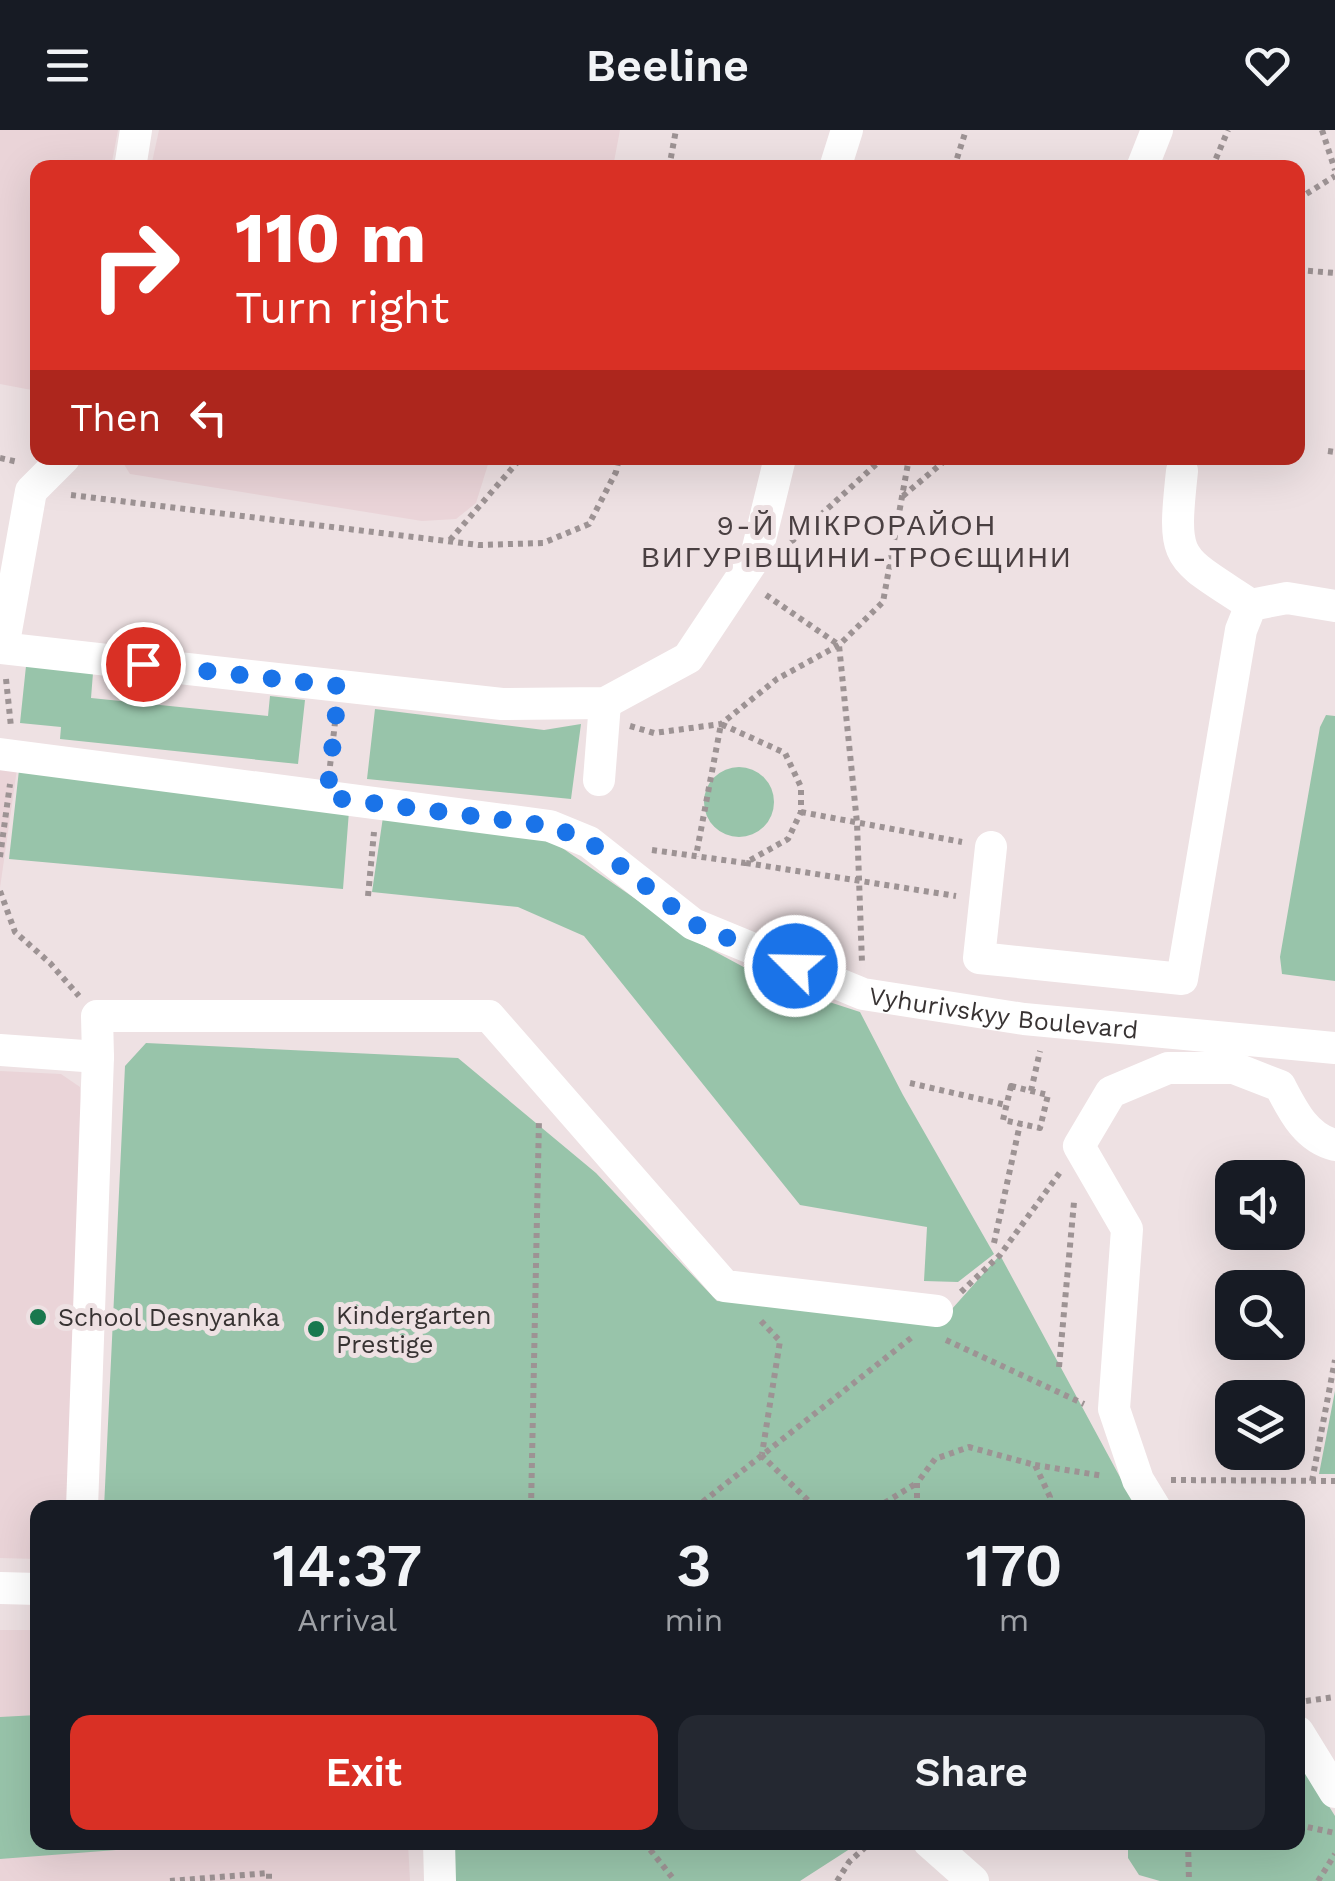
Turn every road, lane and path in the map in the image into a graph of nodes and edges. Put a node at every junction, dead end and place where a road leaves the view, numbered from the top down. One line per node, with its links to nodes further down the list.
1 (136, 130): 8 (street)
2 (676, 130): 9 (path)
3 (847, 130): 10 (street)
4 (966, 130): 11 (path)
5 (1157, 130): 12 (street)
6 (1228, 130): 13 (path)
7 (1322, 130): 14 (path)
8 (131, 160)
9 (670, 160)
10 (838, 160)
11 (957, 160)
12 (1145, 160)
13 (1215, 160)
14 (1335, 173): 15 (path)
15 (1305, 194)
16 (1305, 271): 17 (path)
17 (1335, 273)
18 (57, 465): 26 (street)
19 (515, 465): 28 (path)
20 (617, 465): 28 (path)
21 (778, 465): 30 (street)
22 (875, 465): 29 (path)
23 (908, 465): 27 (path)
24 (940, 465): 27 (path)
25 (1182, 471): 31 (street)
26 (31, 490): 28 (path); 34 (street)
27 (902, 497): 33 (path)
28 (449, 541)
29 (784, 548)
30 (736, 587): 33 (path); 36 (street)
31 (1251, 605): 32 (street); 52 (street)
32 (1335, 606)
33 (839, 645): 37 (path); 44 (path)
34 (2, 648): 35 (street)
35 (339, 686): 36 (street); 41 (path)
36 (605, 703): 40 (street)
37 (721, 724): 38 (path); 43 (path); 47 (path)
38 (654, 733)
39 (0, 754): 41 (street, Vyhurivskyy Boulevard)
40 (599, 780)
41 (327, 797): 42 (street, Vyhurivskyy Boulevard)
42 (377, 804): 51 (path); 53 (street, Vyhurivskyy Boulevard)
43 (801, 812): 44 (path); 48 (path)
44 (857, 823): 45 (path); 49 (path)
45 (991, 847): 52 (street)
46 (643, 849): 47 (path)
47 (696, 856): 48 (path)
48 (745, 863): 49 (path)
49 (859, 880): 52 (path); 53 (path)
50 (0, 891): 54 (path)
51 (368, 896)
52 (985, 901)
53 (863, 994): 55 (street, Vyhurivskyy Boulevard)
54 (97, 1016): 57 (street); 58 (street)
55 (1335, 1048)
56 (0, 1050): 57 (street)
57 (98, 1057): 78 (street)
58 (540, 1075): 67 (street); 79 (path)
59 (1034, 1078): 61 (path)
60 (910, 1083): 62 (path)
61 (1030, 1092): 62 (path); 63 (path)
62 (1006, 1105): 63 (path)
63 (1020, 1124): 66 (path)
64 (1335, 1145): 65 (street)
65 (1079, 1146): 70 (path); 71 (street)
66 (994, 1244)
67 (726, 1286): 68 (street); 72 (path)
68 (938, 1324): 71 (path)
69 (1335, 1360): 74 (path)
70 (1058, 1367)
71 (1114, 1409): 77 (street)
72 (761, 1455): 80 (path); 81 (path)
73 (1035, 1465): 76 (path); 77 (path); 84 (path)
74 (1312, 1481): 75 (path); 77 (path)
75 (1335, 1481)
76 (917, 1483): 82 (path); 83 (path)
77 (1146, 1494)
78 (82, 1500)
79 (530, 1500)
80 (705, 1500)
81 (808, 1500)
82 (889, 1500)
83 (917, 1500)
84 (1049, 1500)
85 (0, 1588): 86 (street)
86 (30, 1589)
87 (1335, 1698): 88 (path)
88 (1305, 1701)
89 (1305, 1743): 90 (street)
90 (1335, 1792)
91 (1305, 1826): 92 (path)
92 (1335, 1833)
93 (439, 1850): 101 (street)
94 (650, 1850): 102 (path)
95 (862, 1850): 103 (path)
96 (938, 1850): 104 (street)
97 (1188, 1850): 105 (path)
98 (1335, 1854): 106 (path)
99 (170, 1881): 100 (path)
100 (269, 1881)
101 (440, 1881)
102 (674, 1881)
103 (837, 1881)
104 (974, 1881)
105 (1189, 1881)
106 (1318, 1881)

